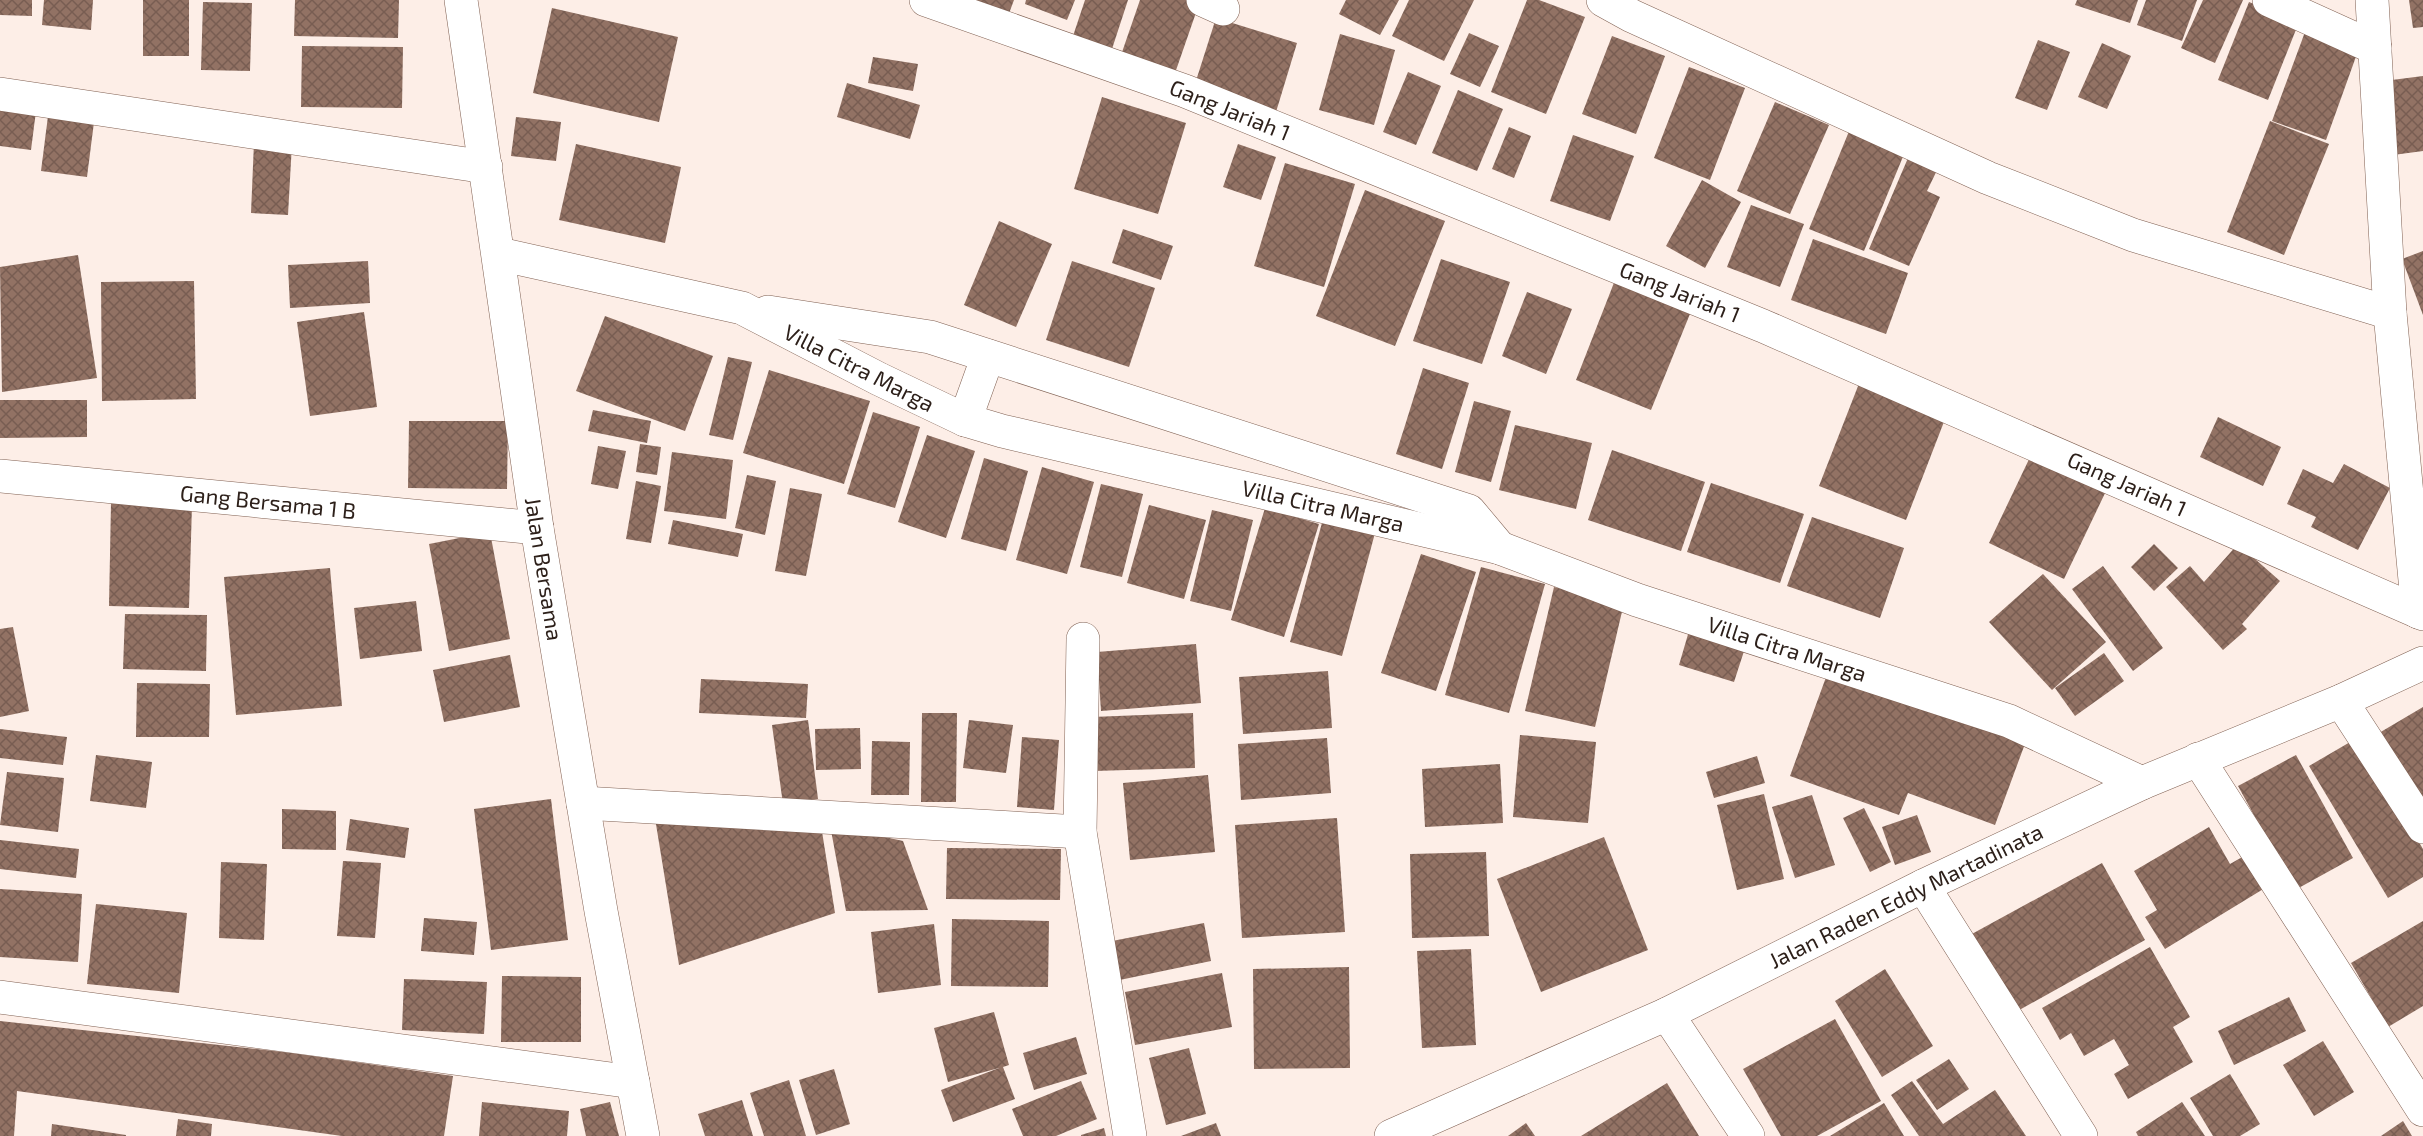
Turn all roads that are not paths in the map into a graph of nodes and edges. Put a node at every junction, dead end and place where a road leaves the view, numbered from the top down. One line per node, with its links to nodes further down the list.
1 (460, 0): 8 (street, Jalan Bersama)
2 (926, 0): 17 (street, Gang Jariah 1)
3 (1602, 0): 11 (street)
4 (2270, 0): 6 (street)
5 (2372, 0): 6 (street)
6 (2375, 48): 11 (street)
7 (0, 94): 8 (street)
8 (486, 167): 9 (street, Jalan Bersama)
9 (499, 254): 10 (street, Villa Citra Marga); 15 (street, Jalan Bersama)
10 (742, 308): 12 (street); 13 (street, Villa Citra Marga)
11 (2390, 313): 17 (street)
12 (988, 356): 13 (street); 16 (street)
13 (965, 420): 16 (street, Villa Citra Marga)
14 (0, 476): 15 (street, Gang Bersama 1 B)
15 (537, 528): 23 (street, Jalan Bersama)
16 (1500, 548): 22 (street, Villa Citra Marga)
17 (2420, 613)
18 (1083, 639): 25 (street)
19 (2423, 663): 20 (street, Jalan Raden Eddy Martadinata)
20 (2341, 701): 21 (street, Jalan Raden Eddy Martadinata); 24 (street)
21 (2198, 759): 22 (street, Jalan Raden Eddy Martadinata); 30 (street)
22 (2142, 783): 26 (street, Jalan Raden Eddy Martadinata)
23 (583, 803): 25 (street); 29 (street, Jalan Bersama)
24 (2423, 827)
25 (1080, 832): 33 (street)
26 (1923, 885): 28 (street, Jalan Raden Eddy Martadinata); 35 (street)
27 (0, 997): 29 (street)
28 (1667, 1014): 31 (street, Jalan Raden Eddy Martadinata); 34 (street)
29 (633, 1082): 32 (street, Jalan Bersama)
30 (2423, 1110)
31 (1397, 1135)
32 (643, 1136)
33 (1130, 1136)
34 (1748, 1136)
35 (2081, 1136)

